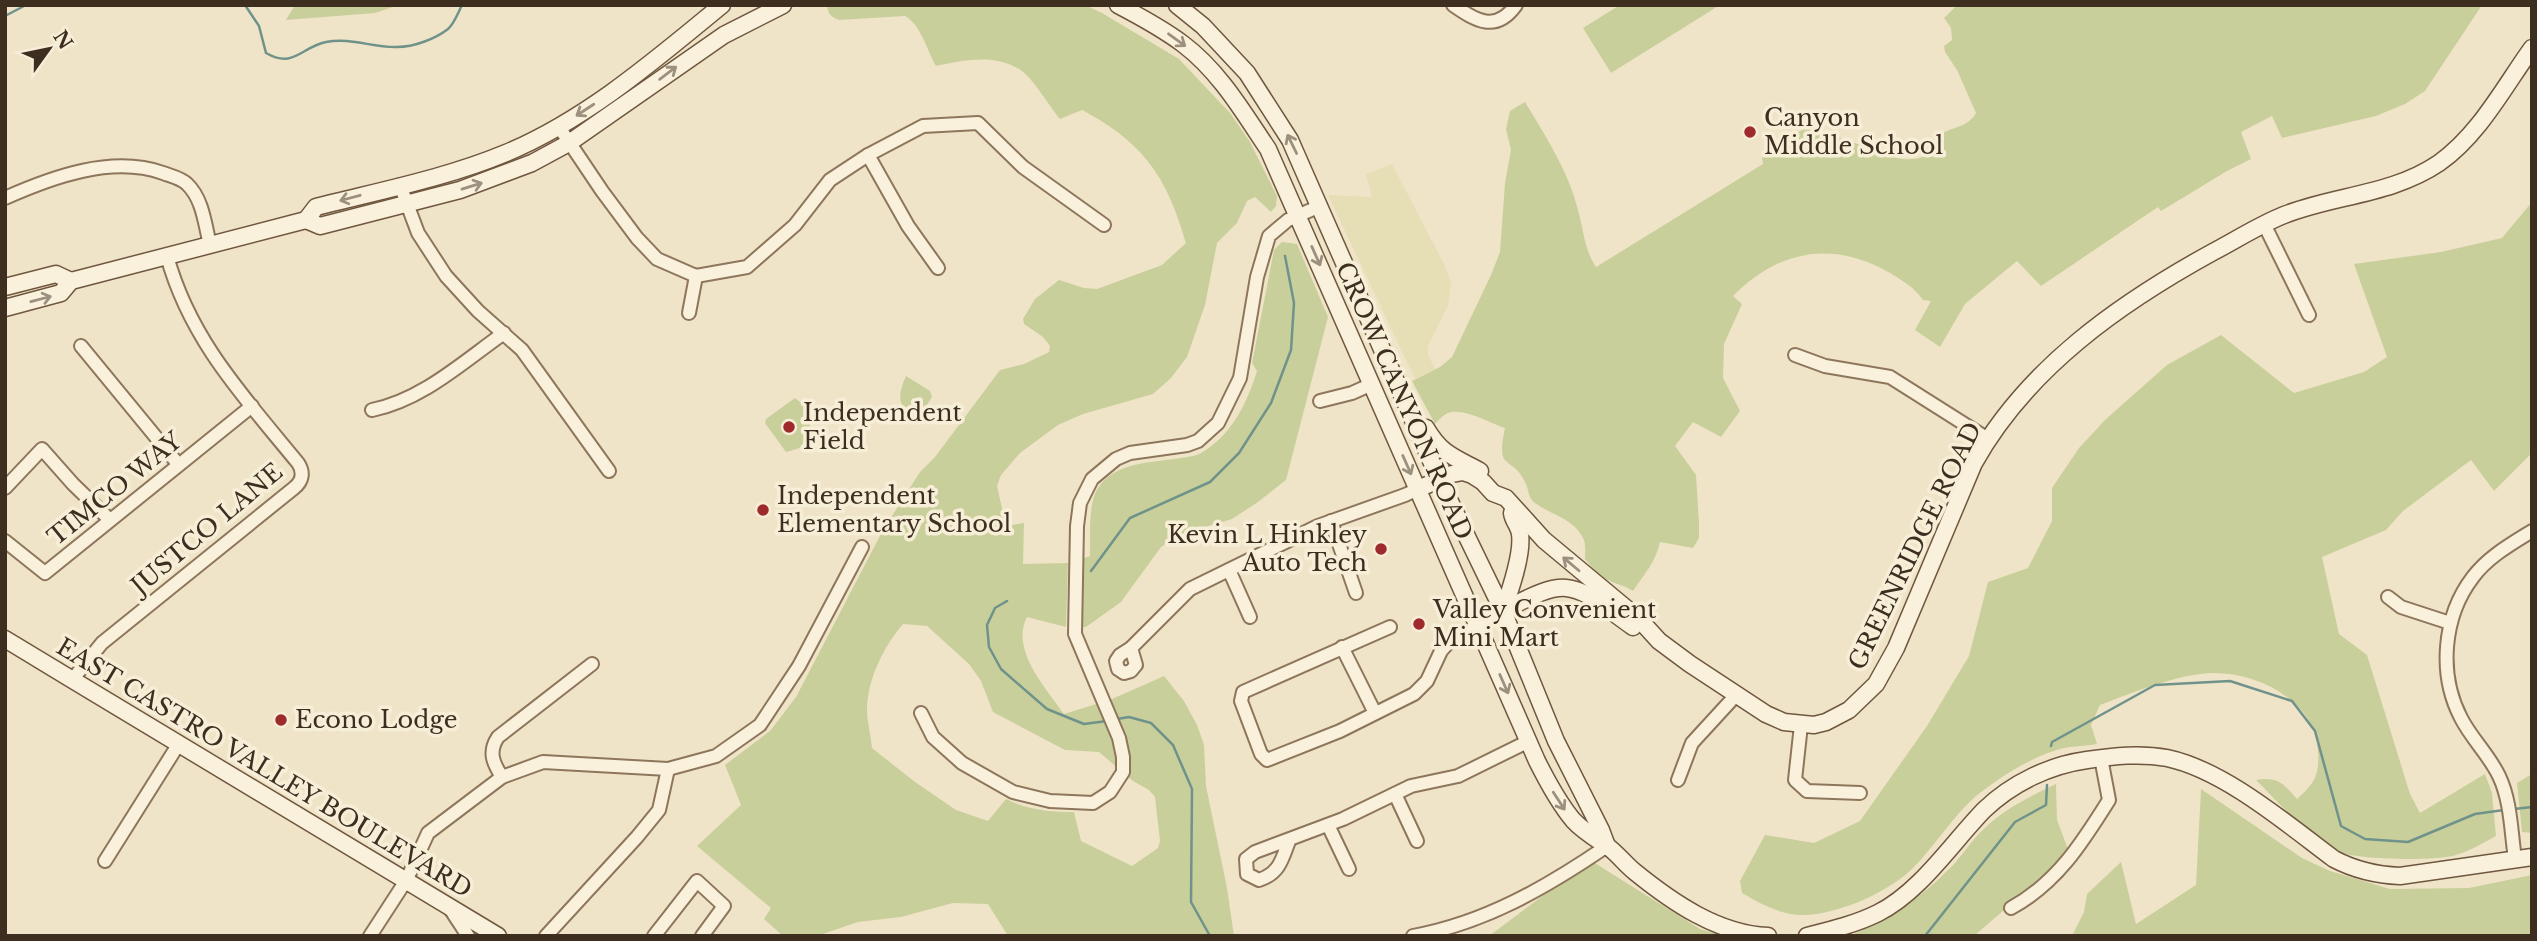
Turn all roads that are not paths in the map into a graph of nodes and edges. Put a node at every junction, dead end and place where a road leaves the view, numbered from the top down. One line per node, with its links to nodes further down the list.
1 (722, 5): 10 (main road, one-way to 10)
2 (783, 5): 11 (main road, one-way to 2)
3 (1118, 5): 8 (main road, CROW CANYON ROAD)
4 (1136, 5): 8 (main road)
5 (1177, 5): 16 (main road, CROW CANYON ROAD, one-way to 5)
6 (1453, 5): 7 (street)
7 (1516, 5)
8 (1153, 24): 17 (main road, CROW CANYON ROAD, one-way to 17)
9 (2532, 48): 19 (main road, GREENRIDGE ROAD)
10 (559, 127): 11 (street); 13 (main road)
11 (569, 143): 15 (main road, one-way to 11); 24 (street)
12 (868, 155): 20 (street); 23 (street); 24 (street)
13 (400, 185): 15 (street); 18 (main road, one-way to 18)
14 (5, 198): 21 (street)
15 (406, 204): 18 (main road); 30 (street)
16 (1320, 206): 17 (street); 34 (main road, CROW CANYON ROAD)
17 (1298, 216): 33 (main road, CROW CANYON ROAD, one-way to 33); 66 (street)
18 (306, 220): 21 (main road)
19 (2264, 224): 29 (street); 38 (main road, GREENRIDGE ROAD)
20 (1104, 225)
21 (210, 245): 22 (main road)
22 (167, 256): 25 (main road); 36 (street, JUSTCO LANE)
23 (938, 268)
24 (696, 276): 28 (street)
25 (71, 281): 26 (main road); 27 (main road, one-way to 25)
26 (5, 287)
27 (5, 308)
28 (689, 313)
29 (2309, 315)
30 (504, 333): 37 (street); 40 (street)
31 (81, 346): 39 (street)
32 (1796, 355): 38 (street)
33 (1373, 384): 35 (street); 43 (main road, CROW CANYON ROAD, one-way to 43)
34 (1402, 393): 41 (main road, CROW CANYON ROAD); 44 (main road)
35 (1320, 401)
36 (252, 407): 39 (street, TIMCO WAY); 64 (street, JUSTCO LANE)
37 (372, 410)
38 (1988, 439): 68 (main road, GREENRIDGE ROAD)
39 (178, 464): 45 (street, TIMCO WAY)
40 (610, 471)
41 (1439, 479): 43 (main road, GREENRIDGE ROAD); 44 (main road, GREENRIDGE ROAD); 53 (main road, CROW CANYON ROAD)
42 (5, 488): 45 (street)
43 (1418, 489): 46 (street); 56 (main road, CROW CANYON ROAD)
44 (1509, 502): 53 (main road); 59 (main road, GREENRIDGE ROAD, one-way to 44)
45 (110, 520): 48 (street, TIMCO WAY)
46 (1331, 521): 50 (street); 51 (street)
47 (2532, 531): 55 (street)
48 (5, 541)
49 (862, 547): 72 (street)
50 (1229, 570): 54 (street); 61 (street)
51 (1356, 593)
52 (2388, 597): 55 (street)
53 (1503, 611): 56 (street); 59 (main road, GREENRIDGE ROAD); 63 (main road, CROW CANYON ROAD)
54 (1250, 617)
55 (2450, 623): 82 (street)
56 (1478, 626): 67 (street); 69 (main road, CROW CANYON ROAD, one-way to 69)
57 (1390, 627): 60 (street)
58 (5, 639): 64 (main road, EAST CASTRO VALLEY BOULEVARD)
59 (1659, 641): 65 (main road, GREENRIDGE ROAD)
60 (1342, 647): 67 (street); 67 (street)
61 (1131, 648)
62 (593, 664): 73 (street)
63 (1529, 676): 69 (main road); 77 (main road, CROW CANYON ROAD)
64 (72, 680): 70 (main road, EAST CASTRO VALLEY BOULEVARD)
65 (1737, 694): 68 (main road, GREENRIDGE ROAD); 74 (street)
66 (921, 713)
67 (1375, 713)
68 (1801, 725): 75 (street)
69 (1529, 741): 76 (street); 77 (main road); 81 (main road, CROW CANYON ROAD, one-way to 81)
70 (178, 745): 83 (street); 85 (main road, EAST CASTRO VALLEY BOULEVARD)
71 (2101, 758): 82 (main road); 87 (street); 96 (main road)
72 (668, 769): 73 (street); 91 (street)
73 (502, 778): 85 (street)
74 (1678, 780)
75 (1860, 793)
76 (1395, 794): 78 (street); 80 (street)
77 (1589, 808): 81 (main road, CROW CANYON ROAD)
78 (1328, 825): 79 (street); 84 (street)
79 (1289, 841)
80 (1418, 841)
81 (1607, 846): 94 (street); 95 (main road, CROW CANYON ROAD)
82 (2524, 858)
83 (106, 861)
84 (1349, 869)
85 (407, 879): 86 (main road, EAST CASTRO VALLEY BOULEVARD); 88 (street)
86 (446, 904): 89 (street); 90 (main road, EAST CASTRO VALLEY BOULEVARD)
87 (2011, 908)
88 (370, 936)
89 (468, 936)
90 (499, 936)
91 (546, 936)
92 (654, 936): 93 (street)
93 (702, 936)
94 (1413, 936)
95 (1768, 936)
96 (1807, 936)

